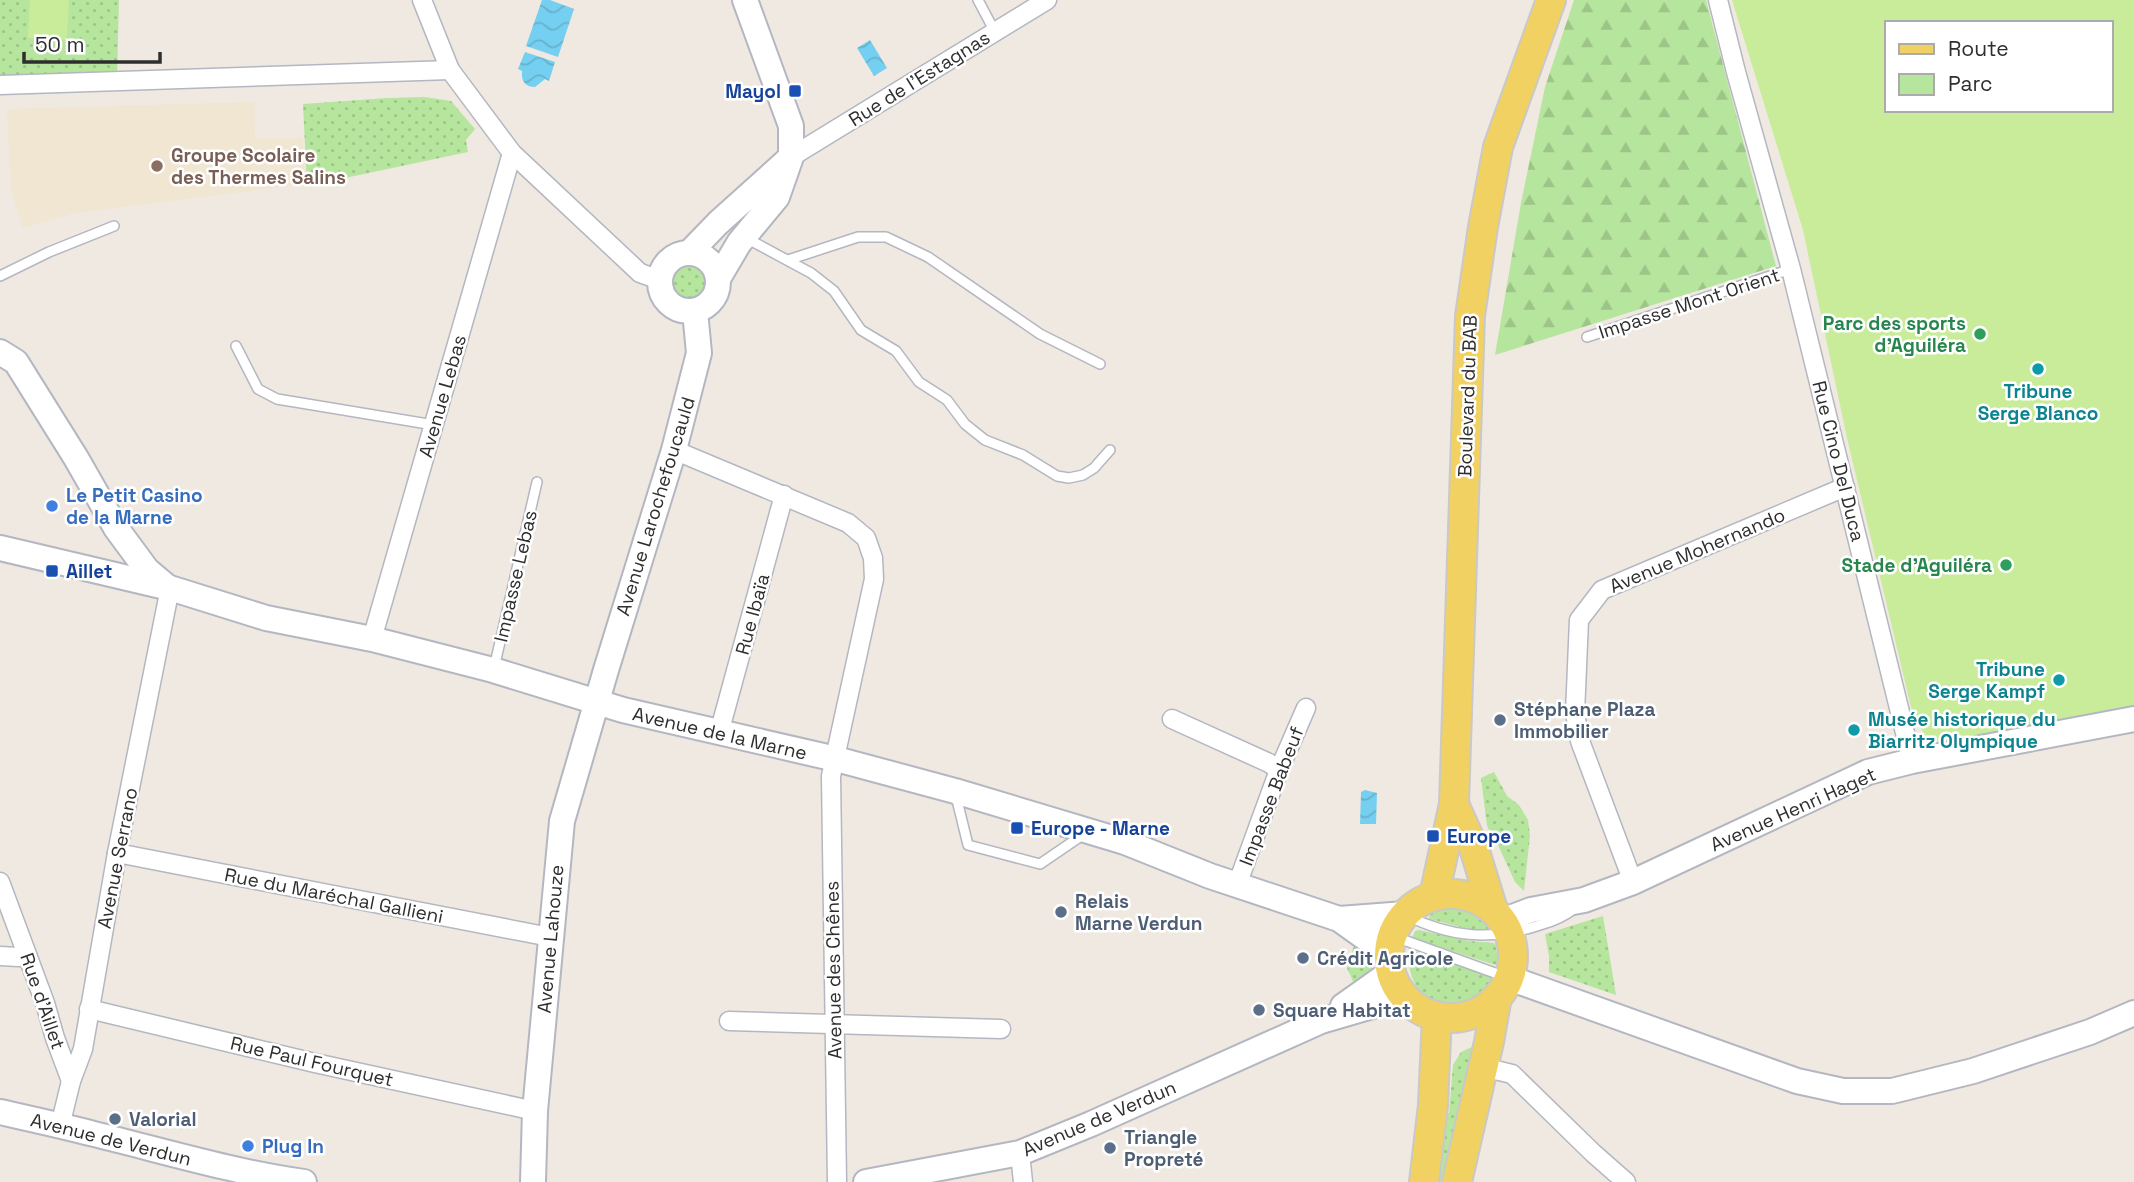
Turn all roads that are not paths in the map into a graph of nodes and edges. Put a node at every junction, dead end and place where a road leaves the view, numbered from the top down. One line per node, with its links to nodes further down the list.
1 (422, 0): 8 (street)
2 (745, 0): 11 (main road)
3 (978, 0): 7 (lane)
4 (1047, 0): 7 (street, Rue de l'Estagnas)
5 (1551, 0): 46 (main road, Boulevard du BAB)
6 (1718, 0): 16 (street, Rue Cino Del Duca)
7 (995, 32): 11 (street, Rue de l'Estagnas)
8 (450, 70): 9 (street); 10 (street)
9 (0, 85)
10 (512, 153): 19 (street); 25 (street, Avenue Lebas)
11 (791, 157): 13 (main road); 14 (main road)
12 (114, 226): 17 (lane)
13 (744, 237): 15 (lane); 18 (main road)
14 (690, 252): 18 (main road); 19 (main road)
15 (788, 260): 24 (lane); 27 (lane)
16 (1791, 269): 21 (lane, Impasse Mont Orient); 29 (street, Rue Cino Del Duca)
17 (0, 276)
18 (719, 277): 20 (main road)
19 (660, 280): 20 (main road)
20 (695, 311): 26 (main road, Avenue Larochefoucauld)
21 (1587, 337)
22 (236, 346): 25 (lane)
23 (0, 352): 31 (main road)
24 (1100, 364)
25 (433, 425): 35 (street, Avenue Lebas)
26 (674, 450): 30 (street, Avenue des Chênes); 37 (main road, Avenue Larochefoucauld)
27 (1110, 450)
28 (537, 482): 36 (lane, Impasse Lebas)
29 (1845, 487): 43 (street, Rue Cino Del Duca); 50 (street, Avenue Mohernando)
30 (784, 495): 41 (street, Rue Ibaïa); 42 (street, Avenue des Chênes)
31 (119, 533): 33 (main road); 34 (main road)
32 (0, 548): 33 (main road, Avenue de la Marne)
33 (95, 570): 34 (main road, Avenue de la Marne)
34 (170, 588): 35 (main road, Avenue de la Marne); 48 (street, Avenue Serrano)
35 (372, 639): 36 (main road, Avenue de la Marne)
36 (493, 670): 37 (main road, Avenue de la Marne)
37 (597, 701): 41 (main road, Avenue de la Marne); 56 (main road, Avenue Lahouze)
38 (1306, 708): 44 (street, Impasse Babeuf)
39 (1172, 719): 44 (street)
40 (2134, 719): 43 (main road, Avenue Henri Haget)
41 (719, 733): 42 (main road, Avenue de la Marne)
42 (836, 760): 45 (main road, Avenue de la Marne); 67 (street, Avenue des Chênes)
43 (1912, 761): 50 (main road, Avenue Henri Haget)
44 (1279, 770): 51 (street, Impasse Babeuf)
45 (955, 791): 47 (main road, Avenue de la Marne); 47 (lane)
46 (1454, 804): 52 (main road, Boulevard du BAB); 54 (main road, Boulevard du BAB)
47 (1088, 831): 51 (main road, Avenue de la Marne)
48 (117, 853): 56 (street, Rue du Maréchal Gallieni); 62 (street, Avenue Serrano)
49 (0, 882): 57 (street, Rue d'Aillet)
50 (1633, 882): 54 (main road, Avenue Henri Haget)
51 (1237, 885): 53 (main road, Avenue de la Marne)
52 (1434, 896): 54 (main road); 55 (main road)
53 (1339, 919): 55 (main road, Avenue de la Marne); 59 (main road, Avenue de la Marne)
54 (1502, 922): 55 (lane); 60 (main road, Boulevard du BAB)
55 (1398, 925): 59 (main road); 60 (lane)
56 (550, 937): 71 (main road, Avenue Lahouze)
57 (27, 955): 58 (street); 70 (street, Rue d'Aillet)
58 (0, 956)
59 (1391, 970): 61 (main road); 66 (main road, Avenue de Verdun)
60 (1503, 987): 63 (main road); 64 (main road); 69 (main road)
61 (1408, 1000): 64 (main road); 66 (main road, Avenue de Verdun)
62 (89, 1009): 70 (street, Avenue Serrano); 71 (street, Rue Paul Fourquet)
63 (2134, 1013)
64 (1437, 1016): 81 (main road)
65 (729, 1021): 67 (street)
66 (1321, 1021): 74 (main road, Avenue de Verdun)
67 (833, 1024): 68 (street); 78 (street, Avenue des Chênes)
68 (1001, 1030)
69 (1483, 1067): 82 (main road); 83 (street)
70 (71, 1082): 73 (street, Avenue Serrano)
71 (535, 1111): 77 (main road, Avenue Lahouze)
72 (0, 1112): 73 (main road, Avenue de Verdun)
73 (60, 1126): 75 (main road, Avenue de Verdun)
74 (1020, 1153): 79 (main road, Avenue de Verdun); 80 (street)
75 (266, 1179): 76 (main road, Avenue de Verdun)
76 (304, 1182)
77 (533, 1182)
78 (837, 1182)
79 (866, 1182)
80 (1023, 1182)
81 (1424, 1182)
82 (1457, 1182)
83 (1626, 1182)

